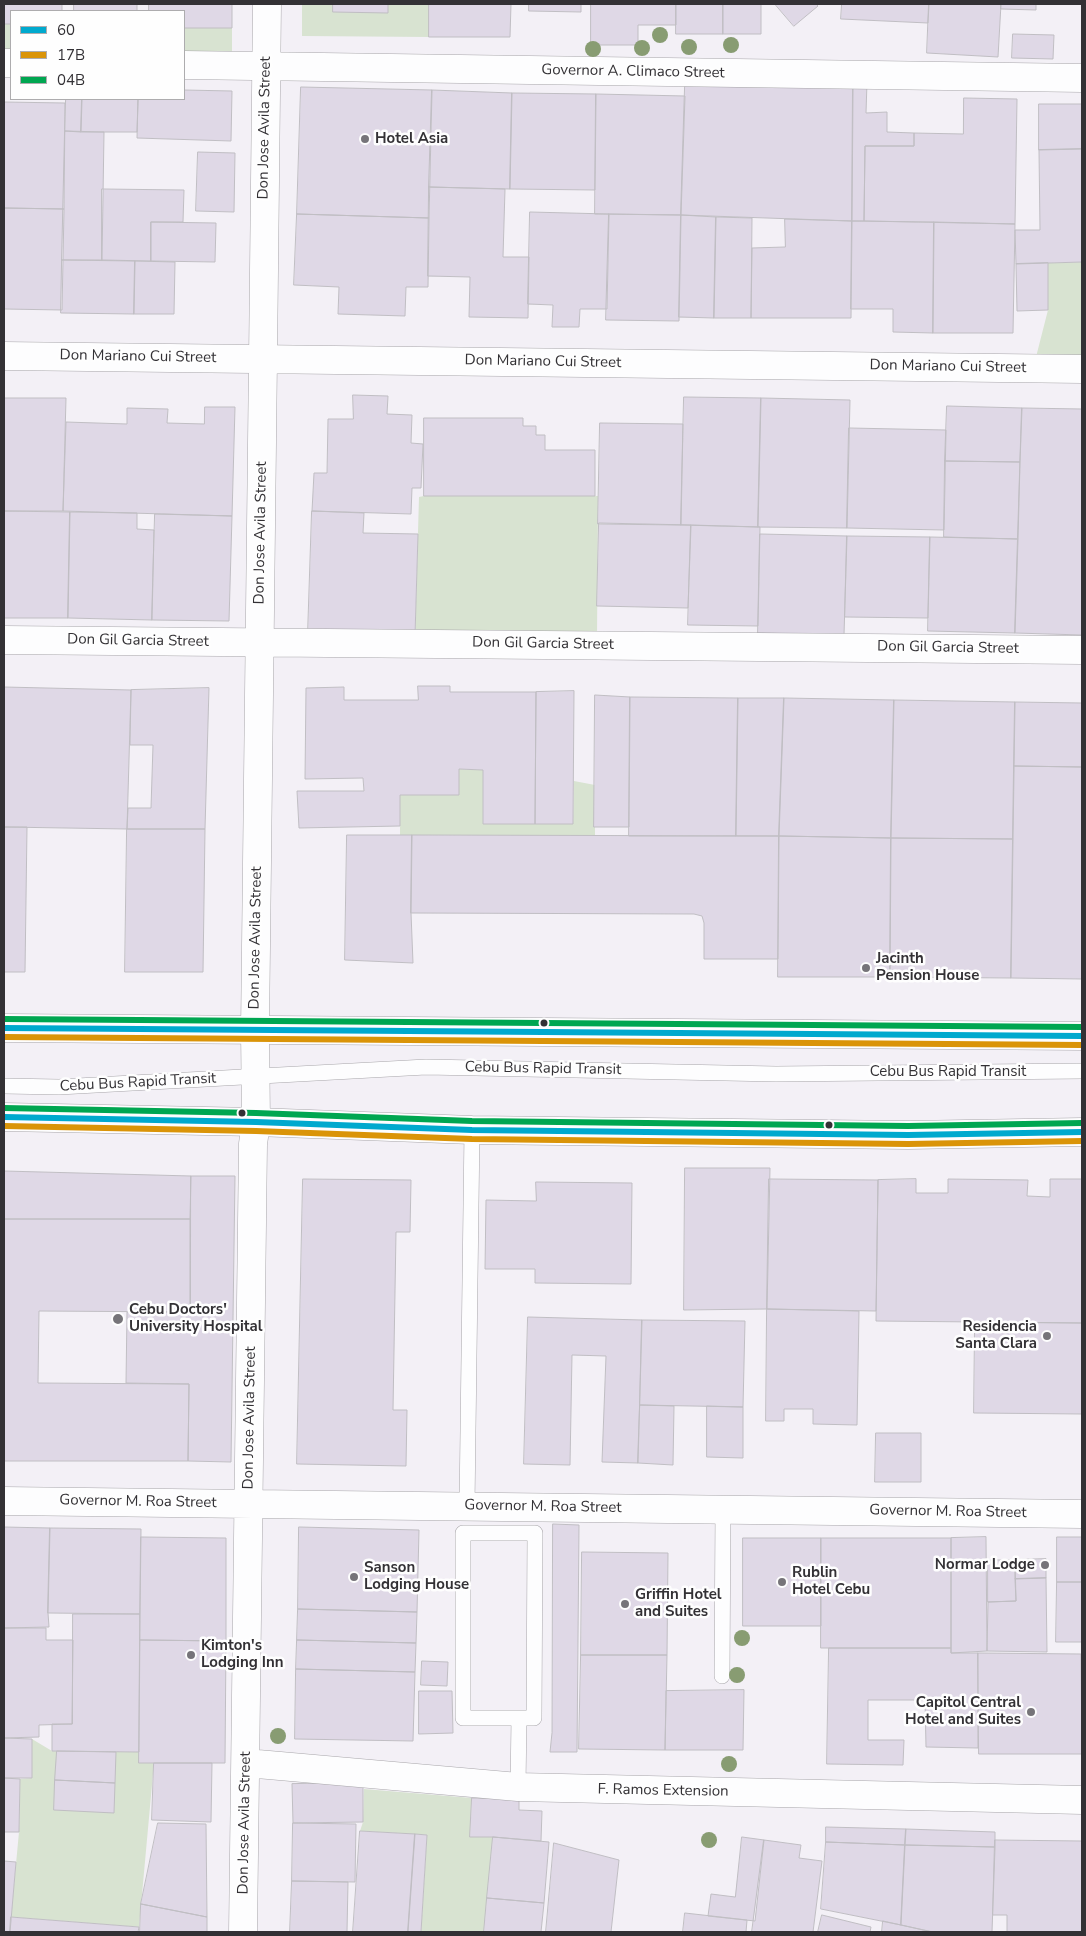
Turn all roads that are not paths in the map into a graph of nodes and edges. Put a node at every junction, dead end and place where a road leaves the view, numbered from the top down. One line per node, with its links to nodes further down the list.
1 (267, 4): 3 (street, Don Jose Avila Street)
2 (185, 66): 3 (street, Governor A. Climaco Street)
3 (266, 66): 4 (street, Governor A. Climaco Street); 6 (street, Don Jose Avila Street)
4 (1082, 78)
5 (4, 356): 6 (street, Don Mariano Cui Street)
6 (263, 359): 7 (street, Don Mariano Cui Street); 9 (street, Don Jose Avila Street)
7 (1082, 369)
8 (4, 640): 9 (street, Don Gil Garcia Street)
9 (259, 642): 10 (street, Don Gil Garcia Street); 12 (street, Don Jose Avila Street)
10 (1082, 650)
11 (4, 1028): 12 (street)
12 (255, 1030): 13 (street); 15 (street, Don Jose Avila Street)
13 (1082, 1036)
14 (1082, 1071): 15 (lane, Cebu Bus Rapid Transit)
15 (254, 1076): 16 (lane, Cebu Bus Rapid Transit); 18 (street, Don Jose Avila Street)
16 (4, 1086)
17 (4, 1117): 18 (street)
18 (256, 1122): 19 (street); 22 (street, Don Jose Avila Street)
19 (472, 1130): 20 (street); 23 (lane)
20 (1082, 1132)
21 (4, 1501): 22 (street, Governor M. Roa Street)
22 (249, 1504): 23 (street, Governor M. Roa Street); 29 (street, Don Jose Avila Street)
23 (472, 1506): 24 (street, Governor M. Roa Street); 26 (lane)
24 (723, 1510): 25 (street, Governor M. Roa Street); 27 (lane)
25 (1082, 1514)
26 (479, 1533): 28 (lane); 28 (lane)
27 (722, 1676)
28 (519, 1718): 30 (lane)
29 (246, 1763): 30 (street, F. Ramos Extension); 32 (street, Don Jose Avila Street)
30 (518, 1787): 31 (street, F. Ramos Extension)
31 (1082, 1800)
32 (244, 1932)

